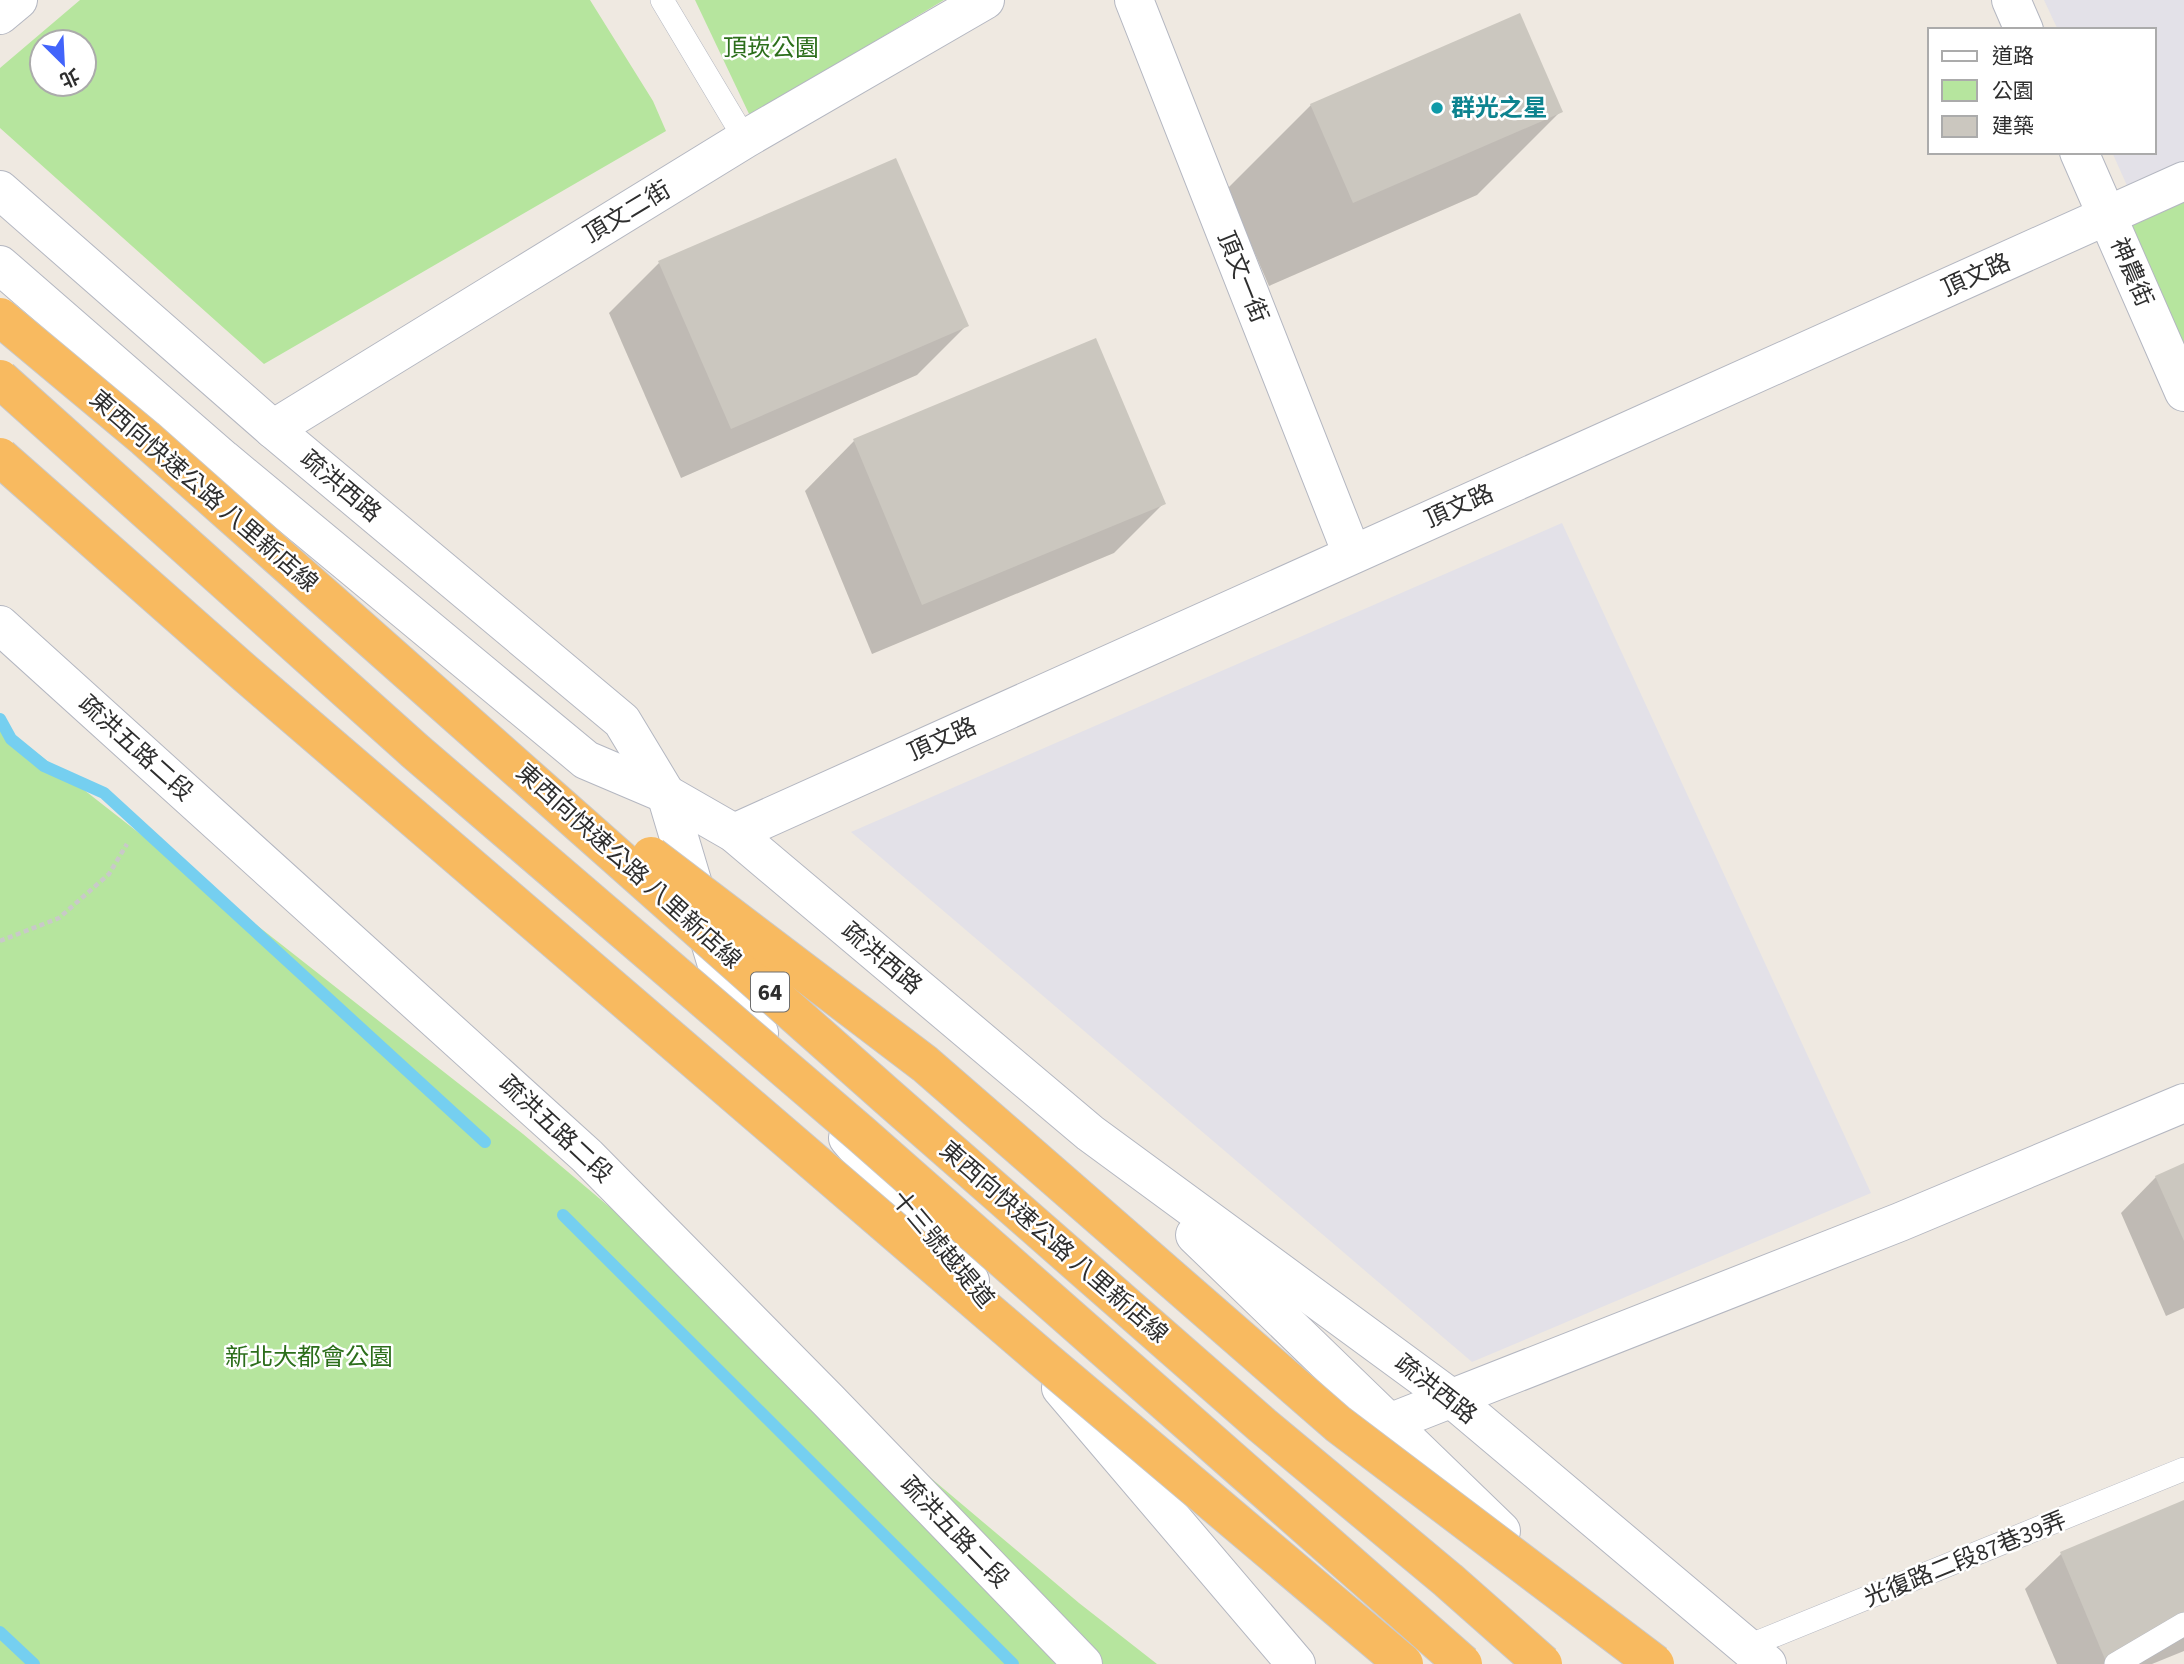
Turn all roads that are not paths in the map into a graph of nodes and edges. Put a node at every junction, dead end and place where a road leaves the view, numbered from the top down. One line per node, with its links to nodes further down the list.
1 (18, 0): 6 (street)
2 (662, 0): 8 (lane)
3 (985, 0): 8 (street, 頂文二街)
4 (1134, 0): 19 (street, 頂文一街)
5 (2011, 0): 7 (street)
6 (0, 15)
7 (2023, 28)
8 (746, 139): 17 (street, 頂文二街)
9 (2080, 154): 12 (street, 神農街)
10 (2184, 181): 12 (street, 頂文路)
11 (0, 190): 17 (street, 疏洪西路)
12 (2108, 216): 16 (street, 神農街); 19 (street, 頂文路)
13 (0, 265): 22 (street, 疏洪西路)
14 (0, 317): 21 (highway, 東西向快速公路 八里新店線 / 64, bridge)
15 (0, 379): 34 (highway, 東西向快速公路 八里新店線 / 64, bridge)
16 (2184, 392)
17 (273, 429): 22 (street, 疏洪西路)
18 (0, 457): 33 (highway, bridge)
19 (1352, 554): 23 (street, 頂文路)
20 (0, 625): 31 (street, 疏洪五路二段)
21 (415, 676): 35 (highway, 東西向快速公路 八里新店線 / 64, bridge); 37 (highway, bridge)
22 (666, 794): 23 (street, 疏洪西路); 32 (street, 十三號越堤道)
23 (734, 833): 25 (street, 疏洪西路)
24 (2184, 1103): 26 (street)
25 (1090, 1133): 26 (street, 疏洪西路); 27 (street, 疏洪西路)
26 (1451, 1398): 27 (street); 30 (street, 疏洪西路)
27 (1389, 1423): 36 (street, 疏洪西路)
28 (2184, 1469): 30 (lane, 光復路二段87巷39弄)
29 (2184, 1624): 38 (lane)
30 (1757, 1655)
31 (1083, 1664)
32 (1296, 1664)
33 (1404, 1664)
34 (1463, 1664)
35 (1543, 1664)
36 (1638, 1664)
37 (1655, 1664)
38 (2116, 1664)

